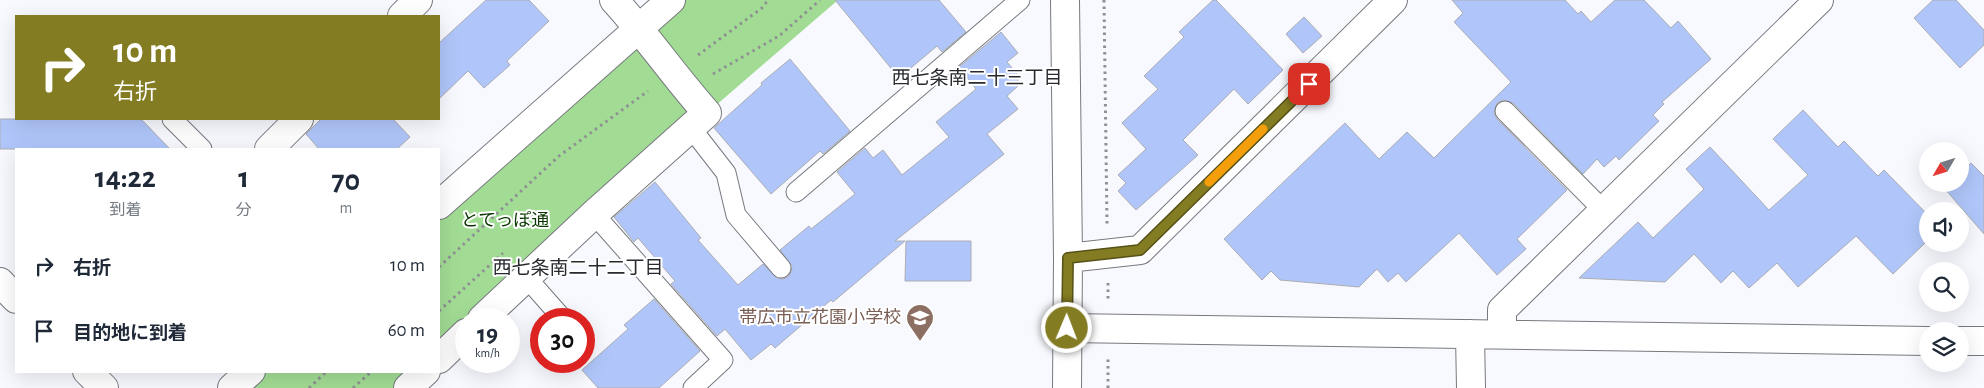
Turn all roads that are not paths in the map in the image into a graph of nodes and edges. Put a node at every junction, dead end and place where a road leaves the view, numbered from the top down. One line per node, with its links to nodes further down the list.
1 (418, 0): 8 (street)
2 (614, 0): 9 (street)
3 (671, 0): 9 (street)
4 (1020, 0): 16 (lane)
5 (1065, 0): 20 (street)
6 (1393, 0): 20 (street)
7 (1819, 0): 18 (street)
8 (403, 15)
9 (640, 27): 13 (street); 17 (street)
10 (1505, 111): 18 (lane)
11 (173, 120): 14 (lane)
12 (298, 120): 15 (street)
13 (690, 128): 19 (street); 21 (lane)
14 (201, 148)
15 (270, 148)
16 (796, 192)
17 (440, 204)
18 (1604, 211): 29 (street)
19 (594, 214): 22 (street); 41 (lane)
20 (1068, 258): 27 (street)
21 (781, 268)
22 (526, 277): 25 (street); 26 (lane)
23 (0, 282): 24 (street)
24 (15, 298)
25 (494, 308)
26 (553, 308)
27 (1067, 328): 28 (street); 42 (street)
28 (1470, 334): 29 (street); 43 (street)
29 (1502, 334): 30 (street)
30 (1919, 341)
31 (1969, 341): 32 (street)
32 (1984, 341)
33 (455, 344): 34 (street)
34 (440, 358)
35 (89, 373): 38 (street)
36 (249, 373): 39 (street)
37 (424, 373): 40 (street)
38 (104, 388)
39 (232, 388)
40 (408, 388)
41 (693, 388)
42 (1067, 388)
43 (1470, 388)

